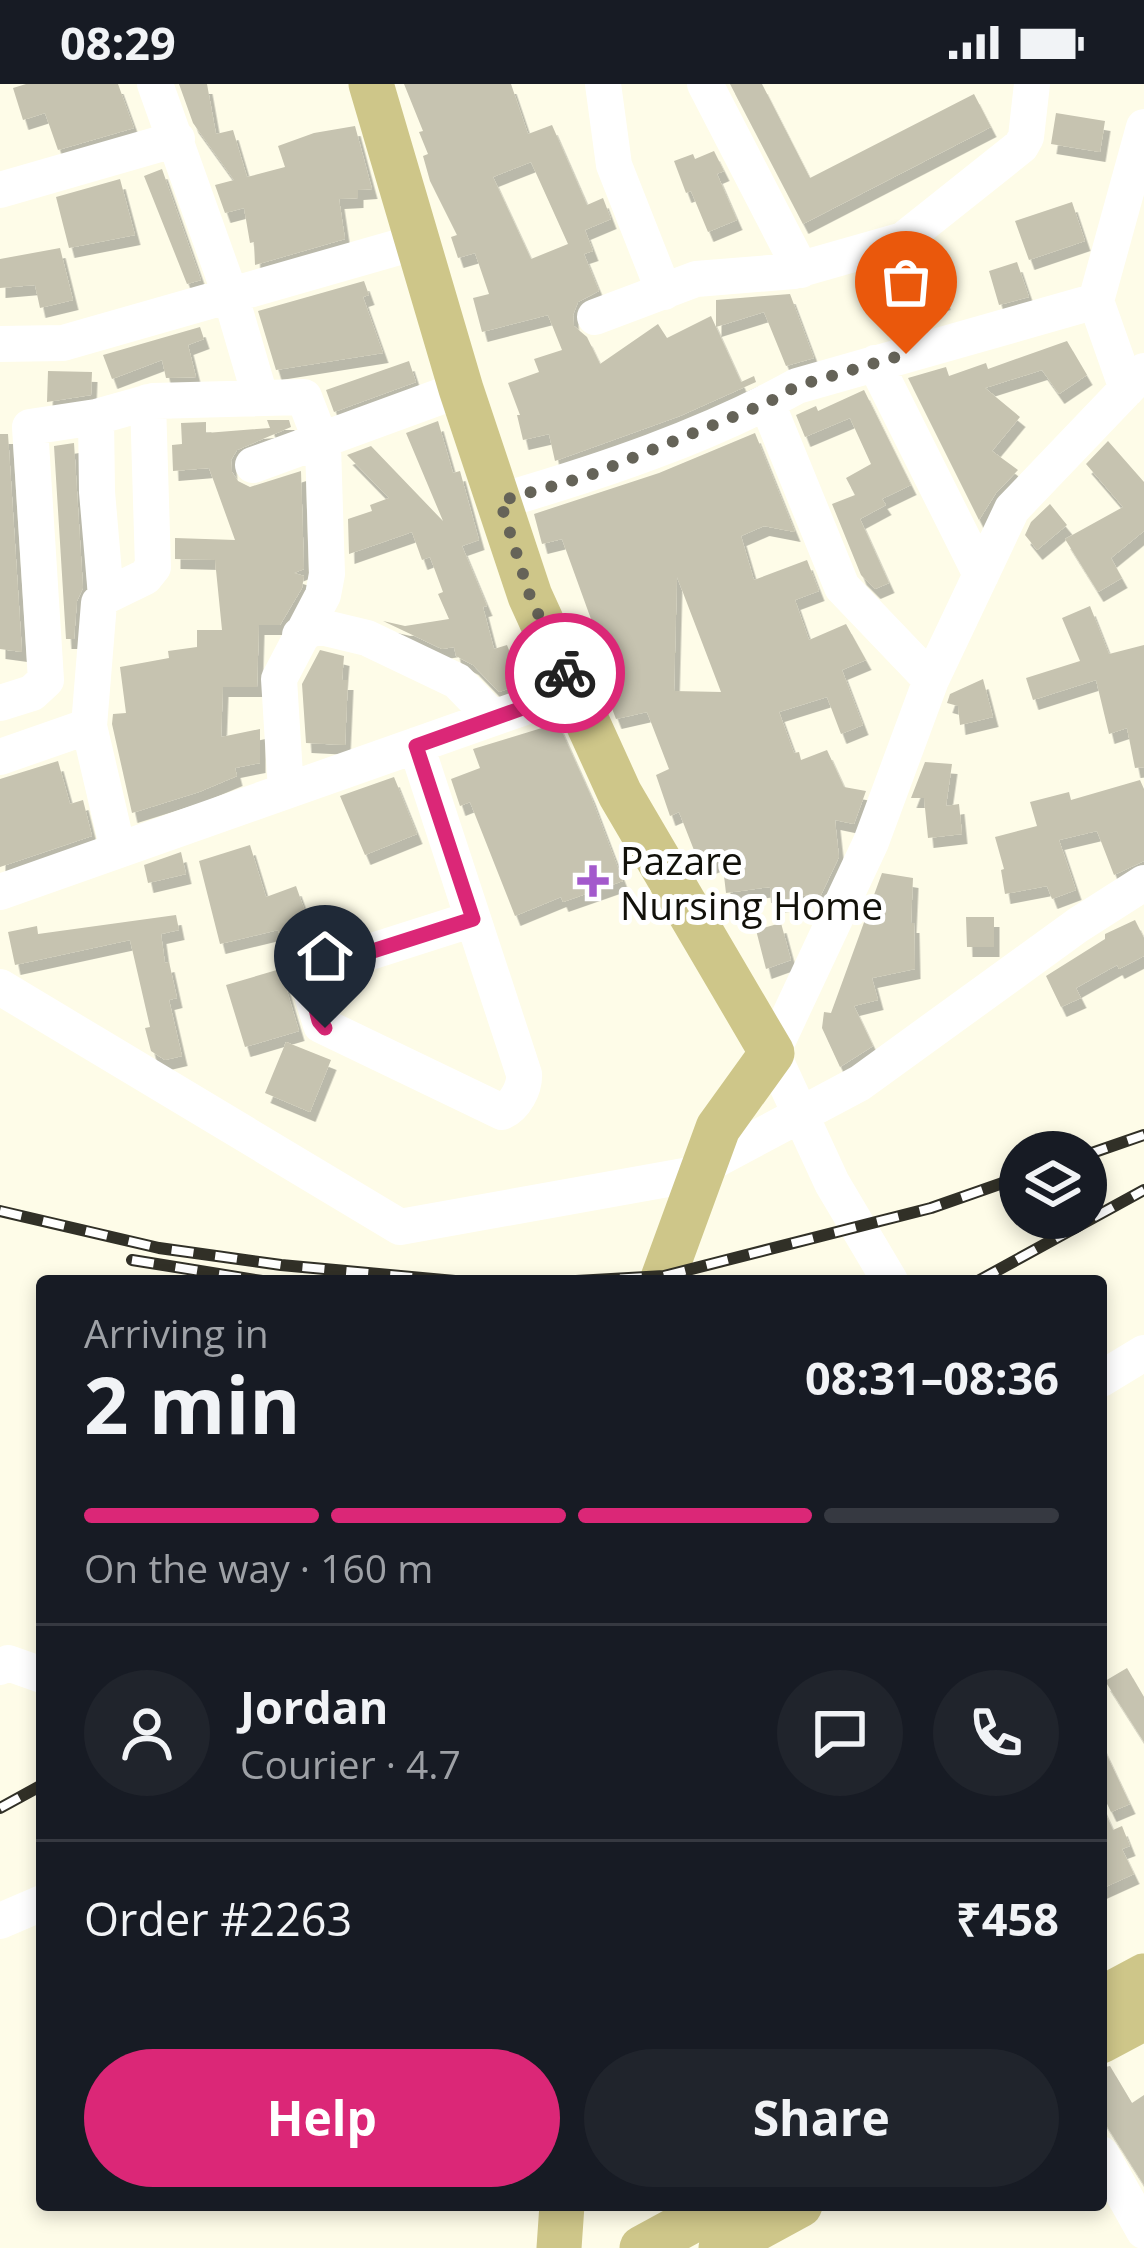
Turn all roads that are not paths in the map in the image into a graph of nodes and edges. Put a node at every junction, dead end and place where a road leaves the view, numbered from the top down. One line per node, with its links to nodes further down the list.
1 (155, 84): 7 (street)
2 (371, 84): 9 (main road)
3 (603, 84): 11 (street)
4 (706, 84): 10 (street)
5 (1032, 84): 10 (street)
6 (1144, 127): 13 (street)
7 (177, 139): 8 (street); 12 (street)
8 (0, 190)
9 (420, 241): 12 (street); 18 (main road)
10 (801, 270): 11 (street)
11 (664, 292): 14 (street)
12 (230, 295): 15 (street); 19 (street)
13 (1096, 301): 16 (street); 17 (street)
14 (595, 317)
15 (0, 344)
16 (874, 363): 21 (street); 26 (street)
17 (1135, 380): 26 (street)
18 (461, 389): 23 (street); 25 (main road)
19 (260, 396): 20 (street); 23 (street)
20 (148, 402): 22 (street); 27 (street)
21 (767, 403): 25 (street); 29 (street)
22 (96, 417): 27 (street); 31 (street)
23 (322, 443): 24 (street); 28 (street)
24 (254, 466)
25 (500, 501): 30 (main road)
26 (981, 575): 29 (street)
27 (106, 596): 33 (street)
28 (301, 635): 32 (street); 36 (street)
29 (931, 680): 42 (street)
30 (573, 690): 32 (street); 42 (main road)
31 (0, 703)
32 (494, 718): 34 (street)
33 (88, 726): 35 (street); 37 (street)
34 (416, 746): 36 (street); 40 (street)
35 (0, 758)
36 (286, 791): 37 (street)
37 (118, 850): 39 (street)
38 (1144, 883): 43 (street)
39 (0, 892)
40 (473, 919): 40 (street)
41 (0, 987): 43 (street)
42 (780, 1073): 43 (main road); 45 (street)
43 (702, 1170): 44 (main road)
44 (664, 1275)
45 (886, 1275)
46 (1144, 1353): 47 (street)
47 (1107, 1375)
48 (0, 1667): 49 (street)
49 (36, 1673)
50 (36, 1906): 51 (street)
51 (0, 1921)
52 (1144, 1976): 53 (main road)
53 (1107, 1996)
54 (1144, 2018): 55 (main road)
55 (1107, 2038)
56 (1107, 2165): 59 (street)
57 (710, 2211): 60 (main road)
58 (789, 2211): 61 (main road)
59 (1144, 2231)
60 (642, 2248)
61 (721, 2248)

